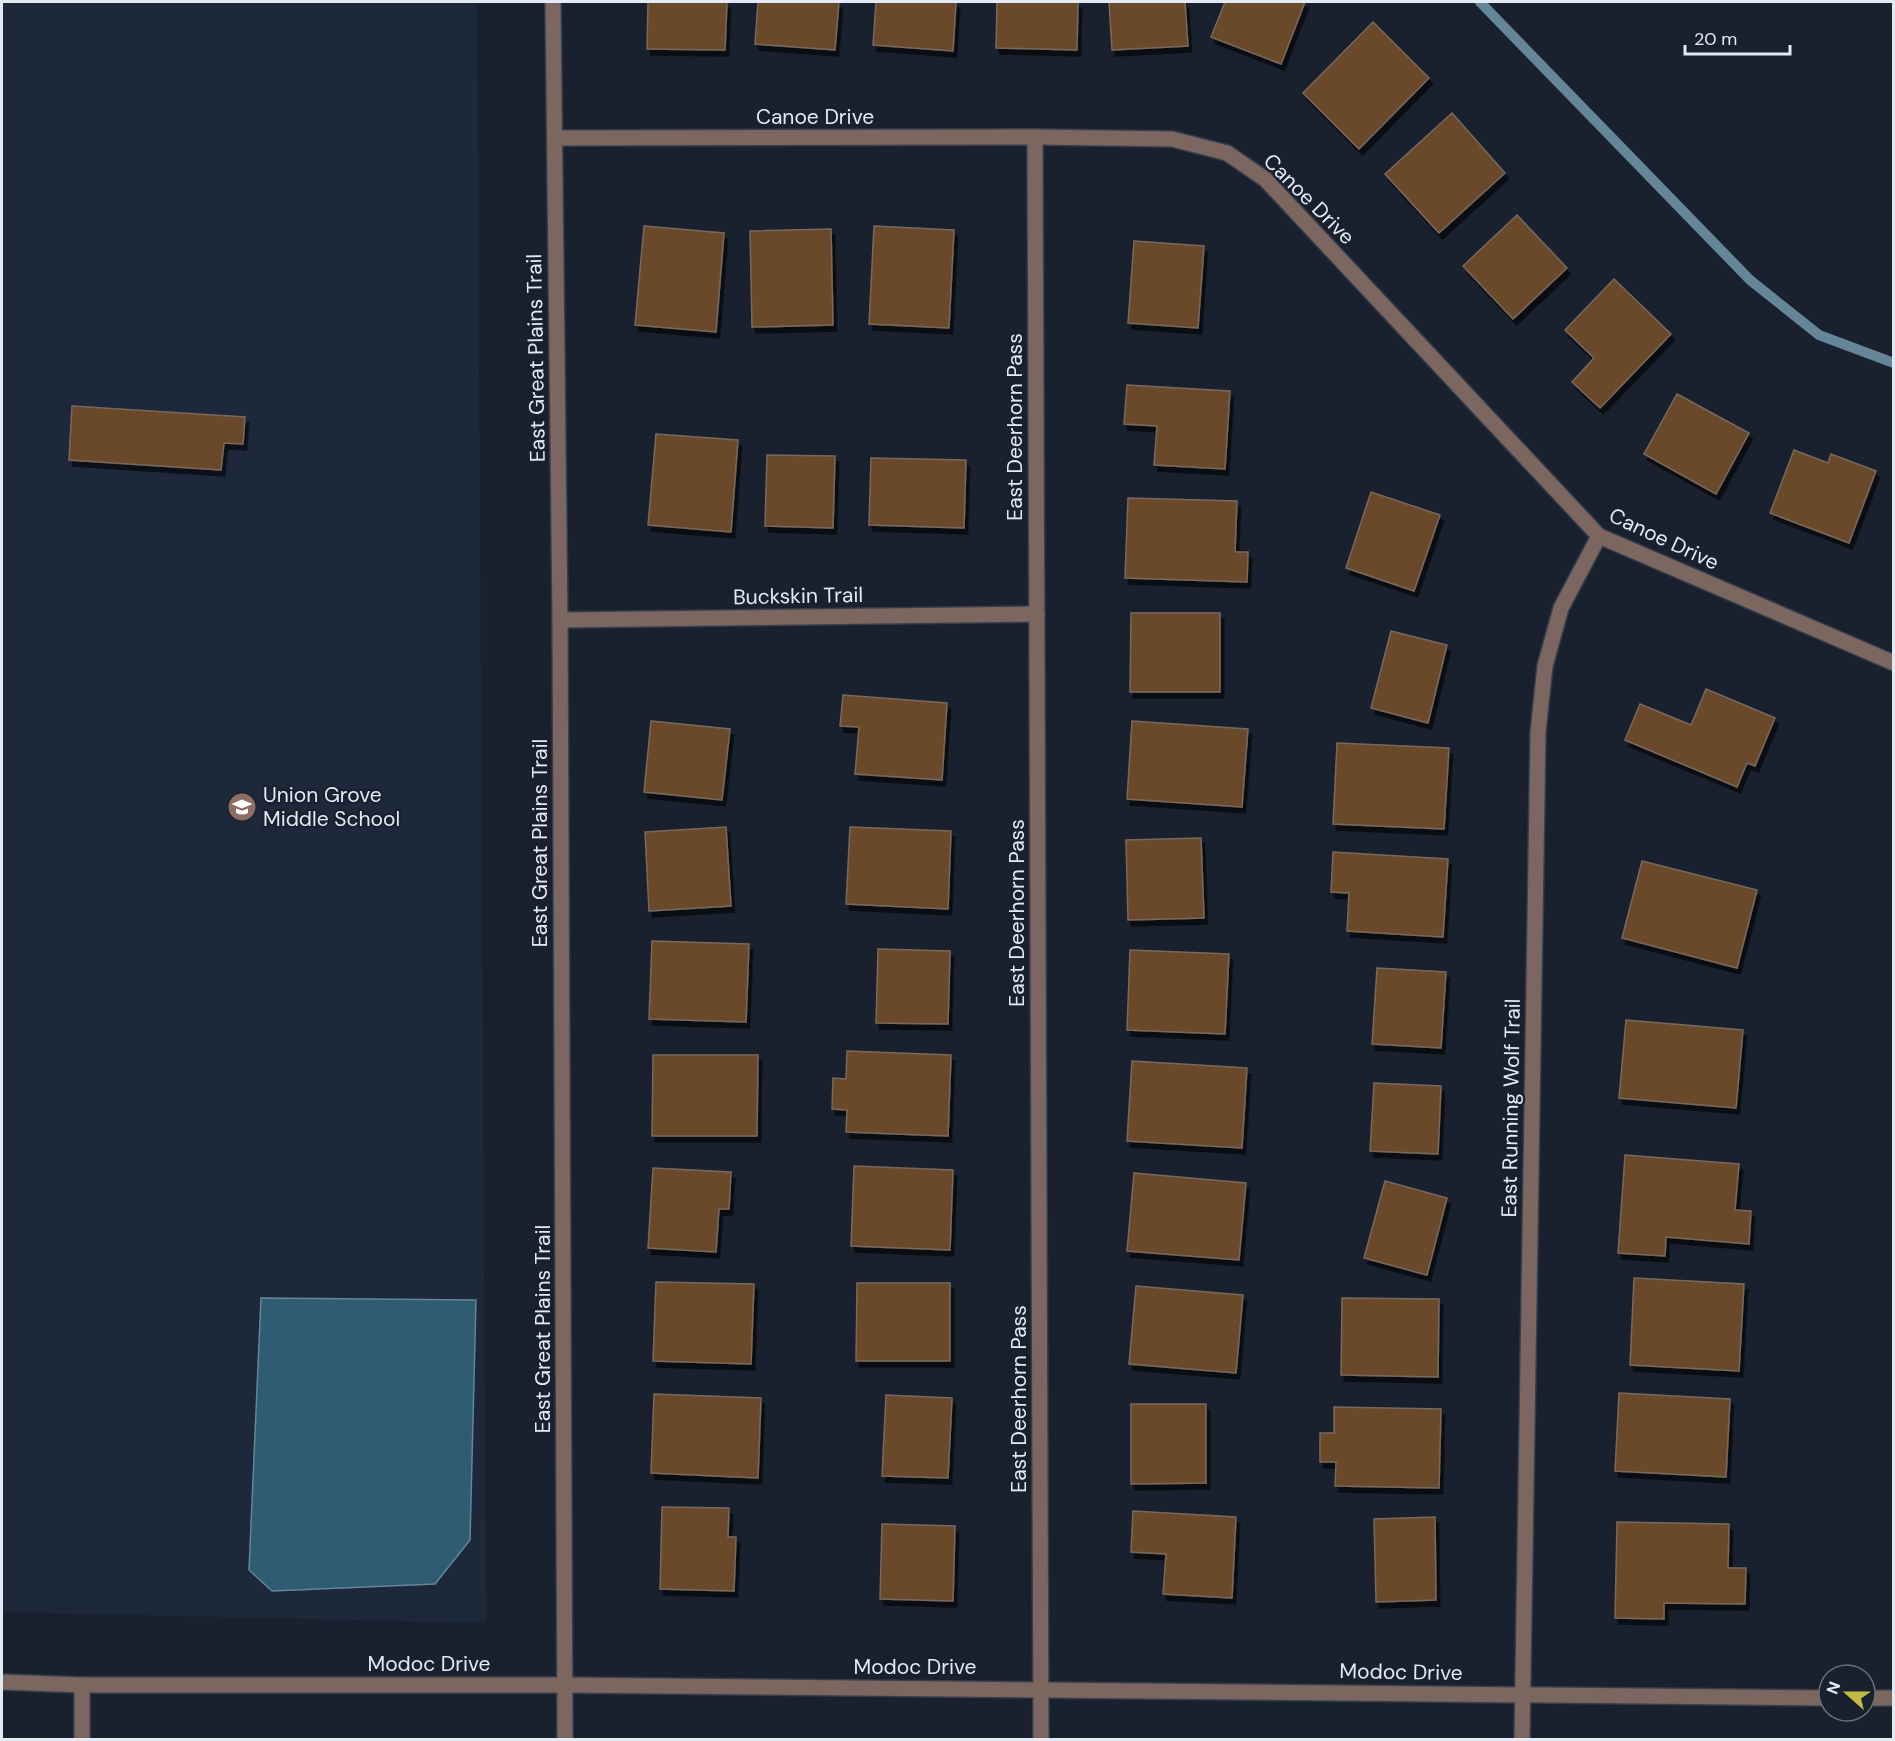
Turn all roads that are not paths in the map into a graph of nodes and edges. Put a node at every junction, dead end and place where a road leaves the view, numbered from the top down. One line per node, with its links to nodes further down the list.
1 (553, 2): 3 (street, East Great Plains Trail)
2 (1035, 137): 3 (street, Canoe Drive); 4 (street, Canoe Drive); 5 (street, East Deerhorn Pass)
3 (555, 138): 6 (street, East Great Plains Trail)
4 (1599, 536): 7 (street, Canoe Drive); 12 (street, East Running Wolf Trail)
5 (1037, 614): 6 (street, Buckskin Trail); 11 (street, East Deerhorn Pass)
6 (560, 620): 10 (street, East Great Plains Trail)
7 (1893, 663)
8 (2, 1682): 9 (street, Modoc Drive)
9 (82, 1685): 10 (street, Modoc Drive); 16 (street)
10 (566, 1685): 11 (street, Modoc Drive); 17 (street, East Great Plains Trail)
11 (1041, 1689): 12 (street, Modoc Drive); 18 (street, East Deerhorn Pass)
12 (1523, 1694): 13 (street, Modoc Drive); 19 (street, East Running Wolf Trail)
13 (1817, 1698)
14 (1877, 1698): 15 (street)
15 (1893, 1698)
16 (82, 1740)
17 (565, 1740)
18 (1041, 1740)
19 (1522, 1740)

